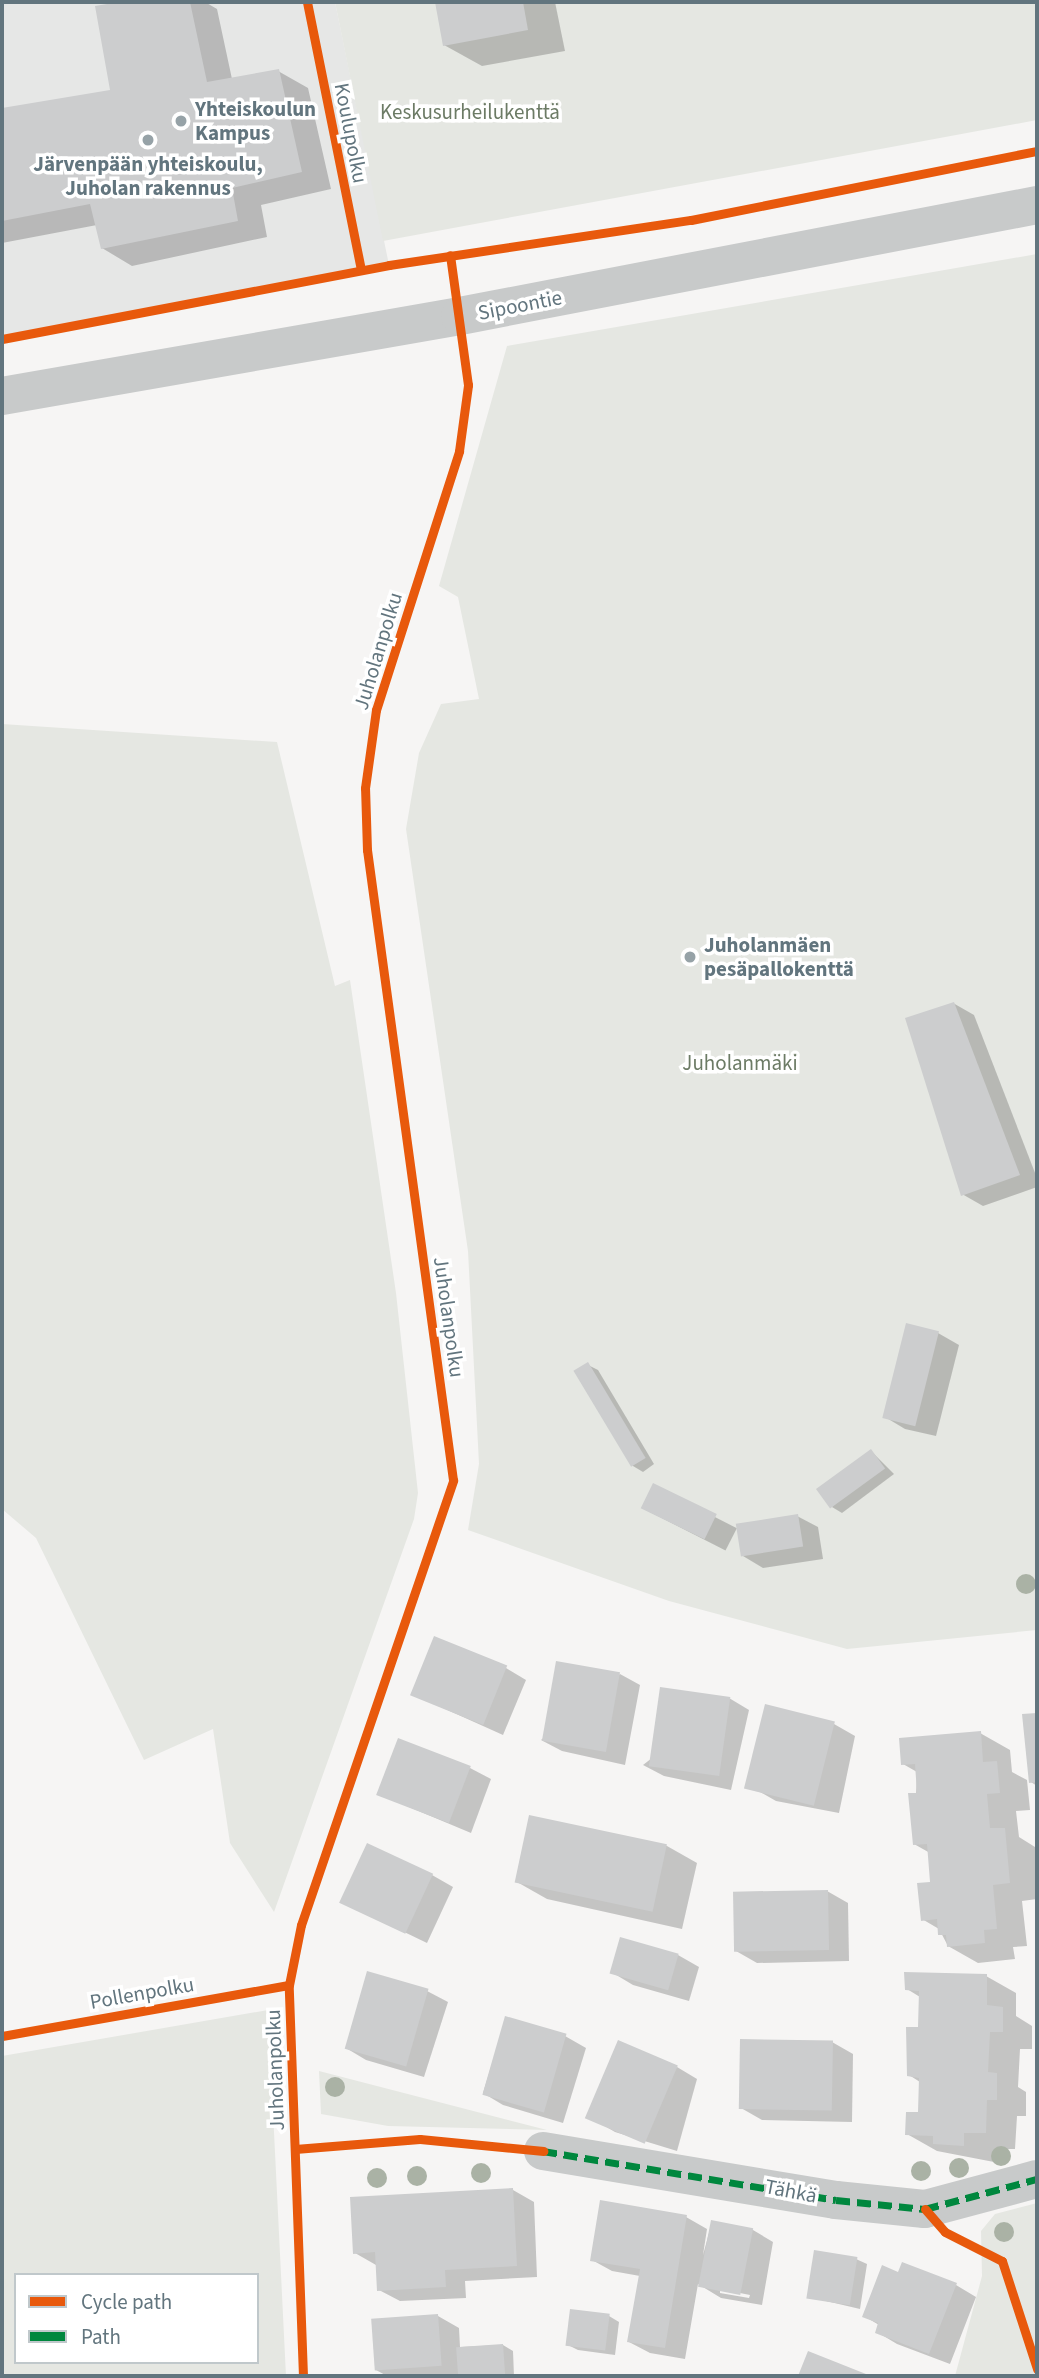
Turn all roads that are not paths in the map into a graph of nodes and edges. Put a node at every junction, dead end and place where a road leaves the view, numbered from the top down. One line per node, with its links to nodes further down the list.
1 (1037, 205): 2 (street, Sipoontie)
2 (2, 396)
3 (543, 2151): 4 (street, Tähkä)
4 (1037, 2179)

